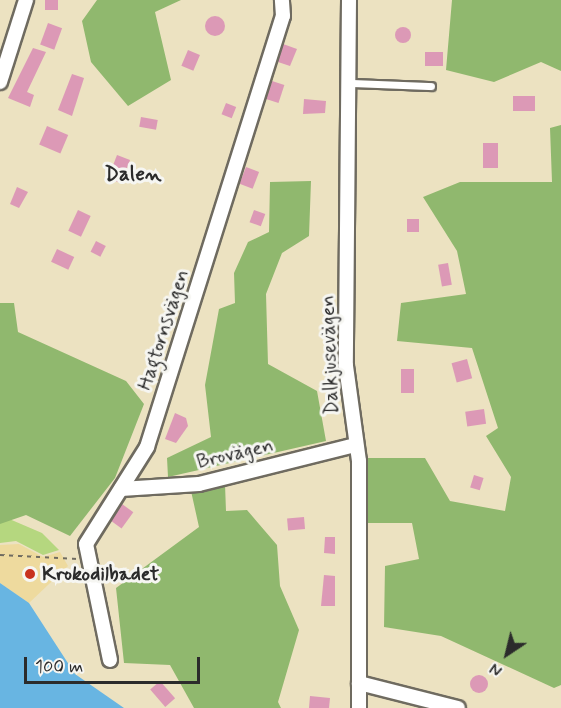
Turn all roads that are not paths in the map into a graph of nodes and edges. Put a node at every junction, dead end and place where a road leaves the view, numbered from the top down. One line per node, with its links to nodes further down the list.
1 (27, 0): 4 (street)
2 (282, 0): 8 (street, Hagtornsvägen)
3 (349, 0): 5 (street, Dalkjusevägen)
4 (0, 82)
5 (349, 83): 6 (lane); 7 (street, Dalkjusevägen)
6 (431, 86)
7 (356, 445): 8 (street, Brovägen); 10 (street, Dalkjusevägen)
8 (121, 489): 9 (street, Hagtornsvägen)
9 (110, 660)
10 (359, 683): 11 (street, Dalkjusevägen); 12 (street)
11 (358, 708)
12 (458, 708)

